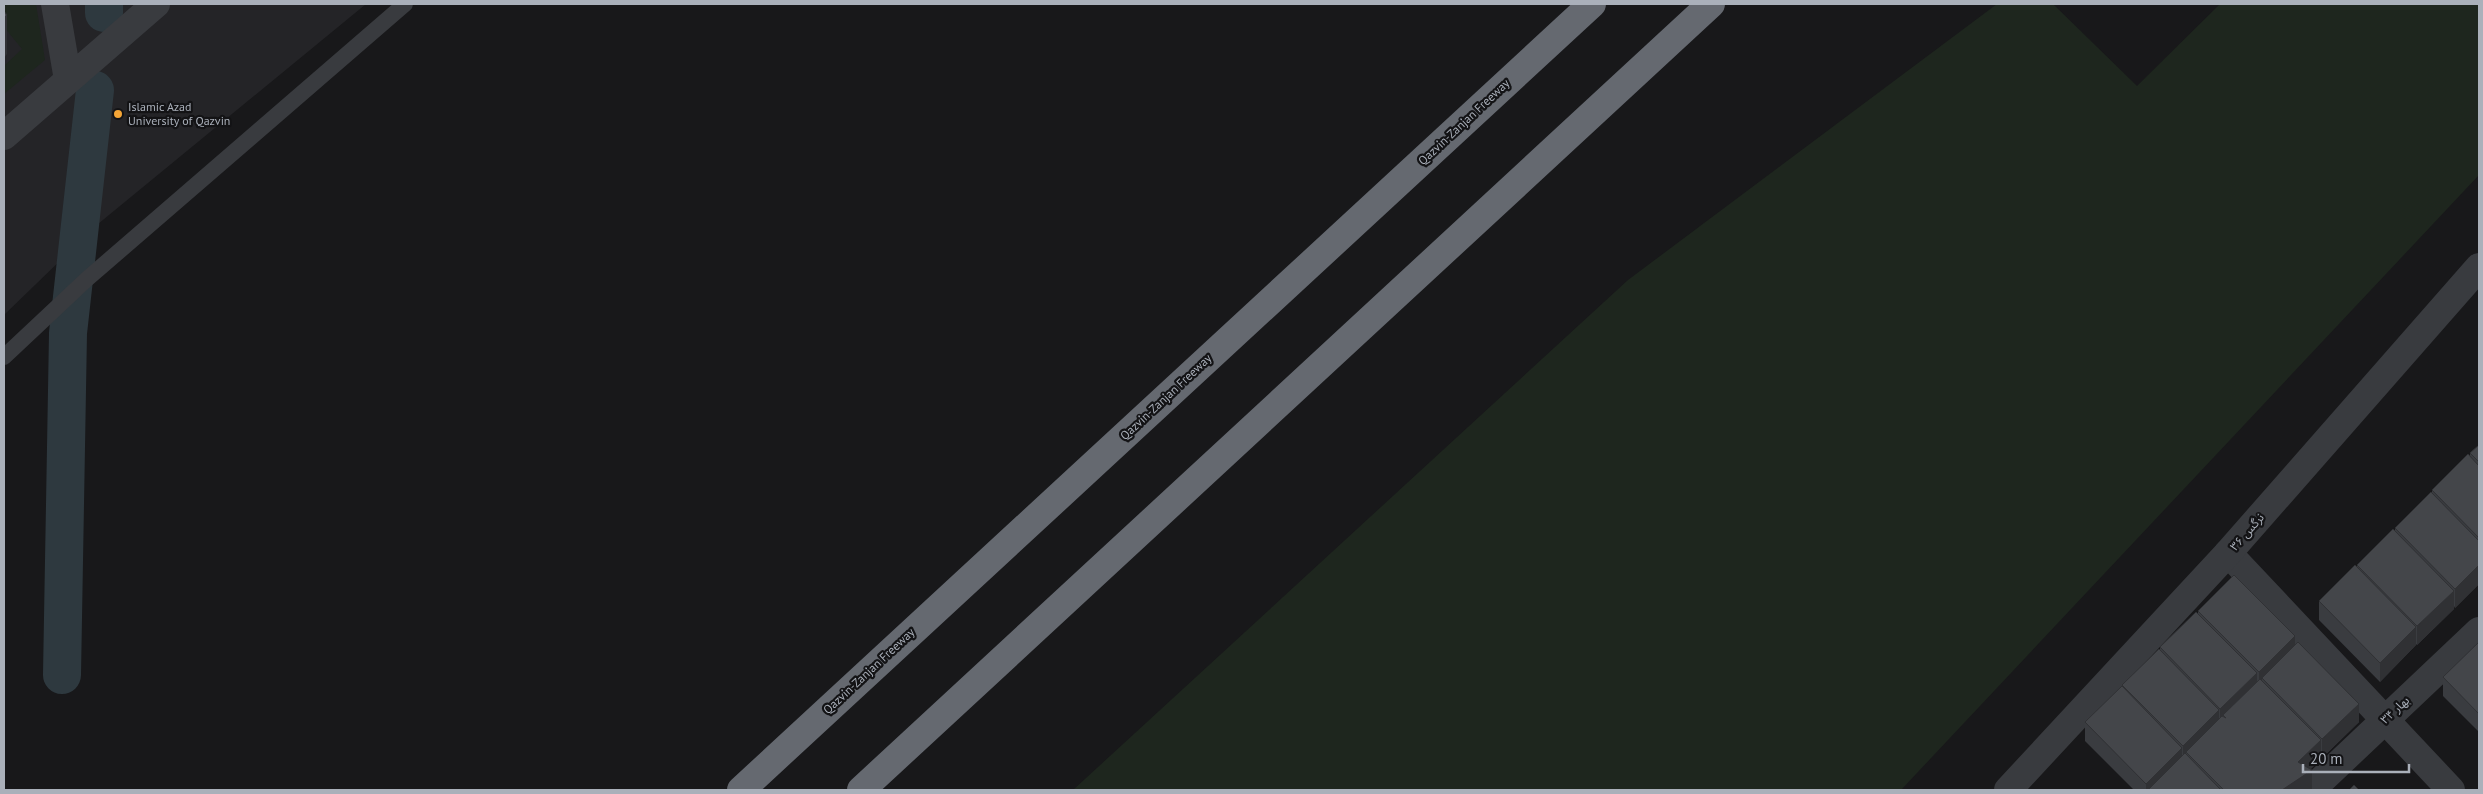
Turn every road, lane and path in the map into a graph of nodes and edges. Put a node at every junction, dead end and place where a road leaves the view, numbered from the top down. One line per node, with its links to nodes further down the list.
1 (55, 4): 6 (street)
2 (156, 4): 6 (street)
3 (405, 4): 9 (lane)
4 (1592, 4): 13 (highway, Qazvin-Zanjan Freeway)
5 (1711, 4): 14 (highway)
6 (68, 80): 7 (street)
7 (4, 136)
8 (2479, 267): 10 (street, نرگس ۳۶)
9 (4, 357)
10 (2228, 553): 12 (street); 15 (street, نرگس ۳۶)
11 (2479, 631): 12 (street, بهار ۳۴)
12 (2385, 720): 16 (street, بهار ۳۴); 17 (street)
13 (741, 790)
14 (861, 790)
15 (2008, 790)
16 (2311, 790)
17 (2451, 790)

